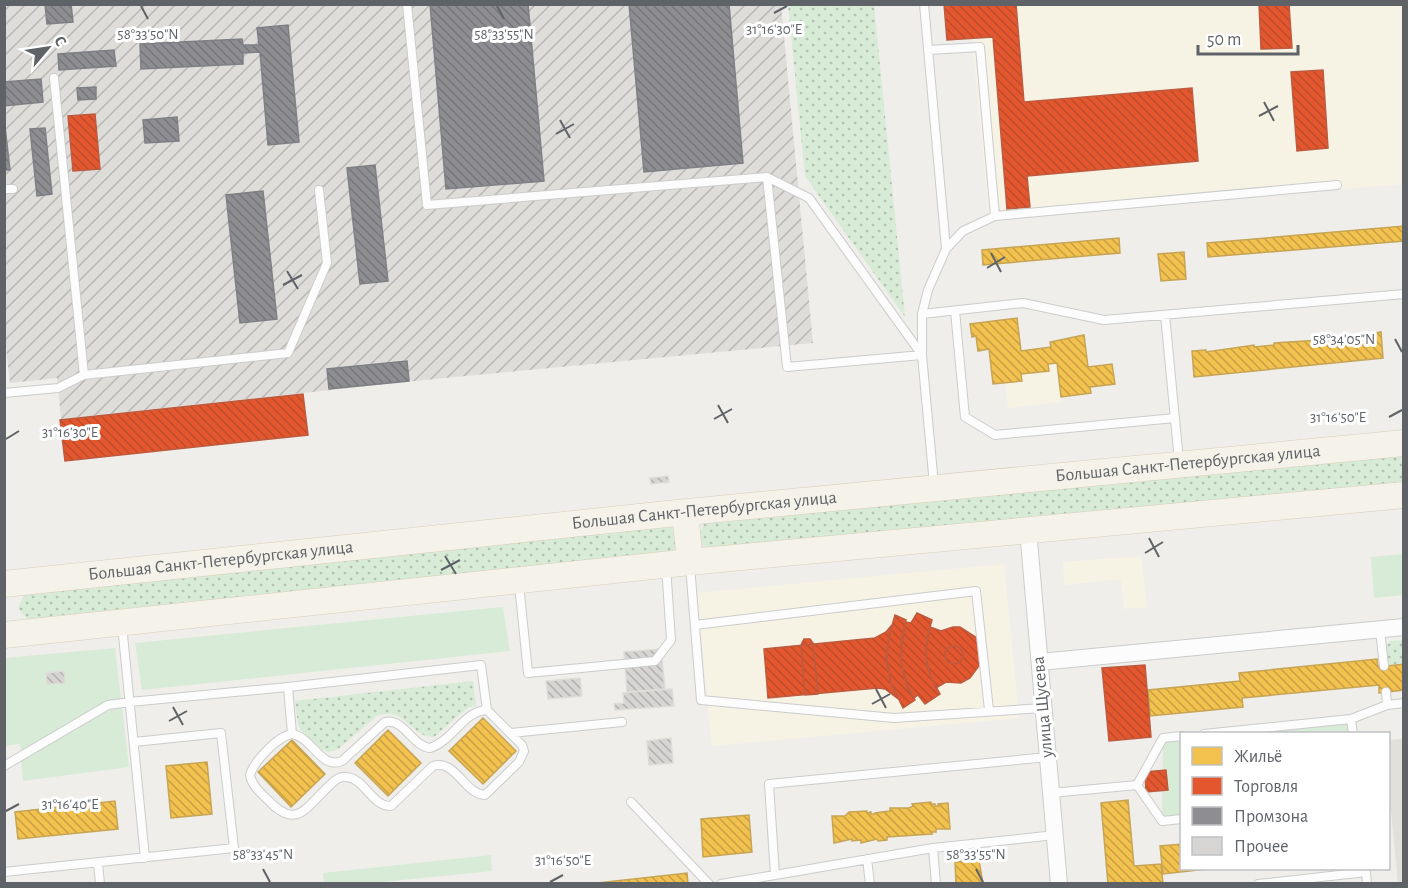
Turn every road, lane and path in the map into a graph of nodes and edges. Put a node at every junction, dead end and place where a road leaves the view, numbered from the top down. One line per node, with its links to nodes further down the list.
1 (407, 4): 5 (lane)
2 (924, 4): 3 (lane)
3 (928, 50): 8 (lane); 9 (lane)
4 (54, 78): 15 (lane)
5 (767, 177): 14 (lane); 14 (lane)
6 (1337, 185): 8 (lane)
7 (319, 190): 15 (lane)
8 (995, 216): 9 (lane)
9 (946, 249): 12 (lane)
10 (1404, 294): 13 (lane)
11 (955, 311): 12 (lane); 13 (lane); 17 (lane)
12 (922, 314): 14 (lane)
13 (1165, 315): 17 (lane)
14 (922, 355): 20 (lane)
15 (84, 375): 16 (lane)
16 (4, 393)
17 (1175, 418): 19 (lane)
18 (1404, 443): 19 (main road, Большая Санкт-Петербургская улица)
19 (1180, 465): 20 (main road, Большая Санкт-Петербургская улица)
20 (935, 488): 22 (main road, Большая Санкт-Петербургская улица)
21 (1404, 495): 23 (main road)
22 (685, 513): 24 (main road); 26 (main road, Большая Санкт-Петербургская улица)
23 (1028, 530): 24 (main road); 32 (street, улица Щусева)
24 (678, 564): 25 (main road); 25 (lane); 28 (lane)
25 (519, 581): 27 (main road)
26 (4, 584)
27 (122, 624): 31 (main road); 36 (lane)
28 (695, 625): 41 (lane); 41 (lane)
29 (1404, 627): 30 (street)
30 (1380, 630): 32 (street); 33 (lane)
31 (4, 635)
32 (1040, 662): 39 (street, улица Щусева)
33 (1384, 666)
34 (288, 687): 36 (lane); 40 (lane); 47 (lane)
35 (1386, 692): 38 (lane)
36 (130, 702): 49 (lane); 51 (lane)
37 (1404, 703): 38 (lane)
38 (1388, 705): 42 (lane)
39 (1043, 708): 41 (lane); 50 (street, улица Щусева)
40 (487, 710): 46 (lane); 47 (lane)
41 (989, 710)
42 (1351, 719): 44 (lane); 45 (lane)
43 (622, 722): 46 (lane)
44 (1224, 732)
45 (1353, 732)
46 (511, 733): 47 (lane)
47 (292, 734)
48 (1180, 736): 52 (lane)
49 (134, 742): 58 (lane); 58 (lane)
50 (1048, 758): 53 (street, улица Щусева); 63 (lane)
51 (4, 766)
52 (1137, 785): 53 (lane); 55 (lane)
53 (1051, 793): 56 (street, улица Щусева)
54 (632, 802): 66 (lane)
55 (1180, 819)
56 (1055, 835): 57 (lane); 69 (street, улица Щусева)
57 (933, 848): 59 (lane); 68 (lane)
58 (145, 858): 60 (lane)
59 (867, 859): 63 (lane); 67 (lane)
60 (98, 862): 62 (lane); 65 (lane)
61 (1365, 870): 70 (lane); 71 (lane)
62 (4, 872)
63 (775, 875): 64 (lane)
64 (722, 883)
65 (100, 884)
66 (709, 884)
67 (870, 884)
68 (936, 884)
69 (1059, 884)
70 (1258, 884)
71 (1367, 884)

